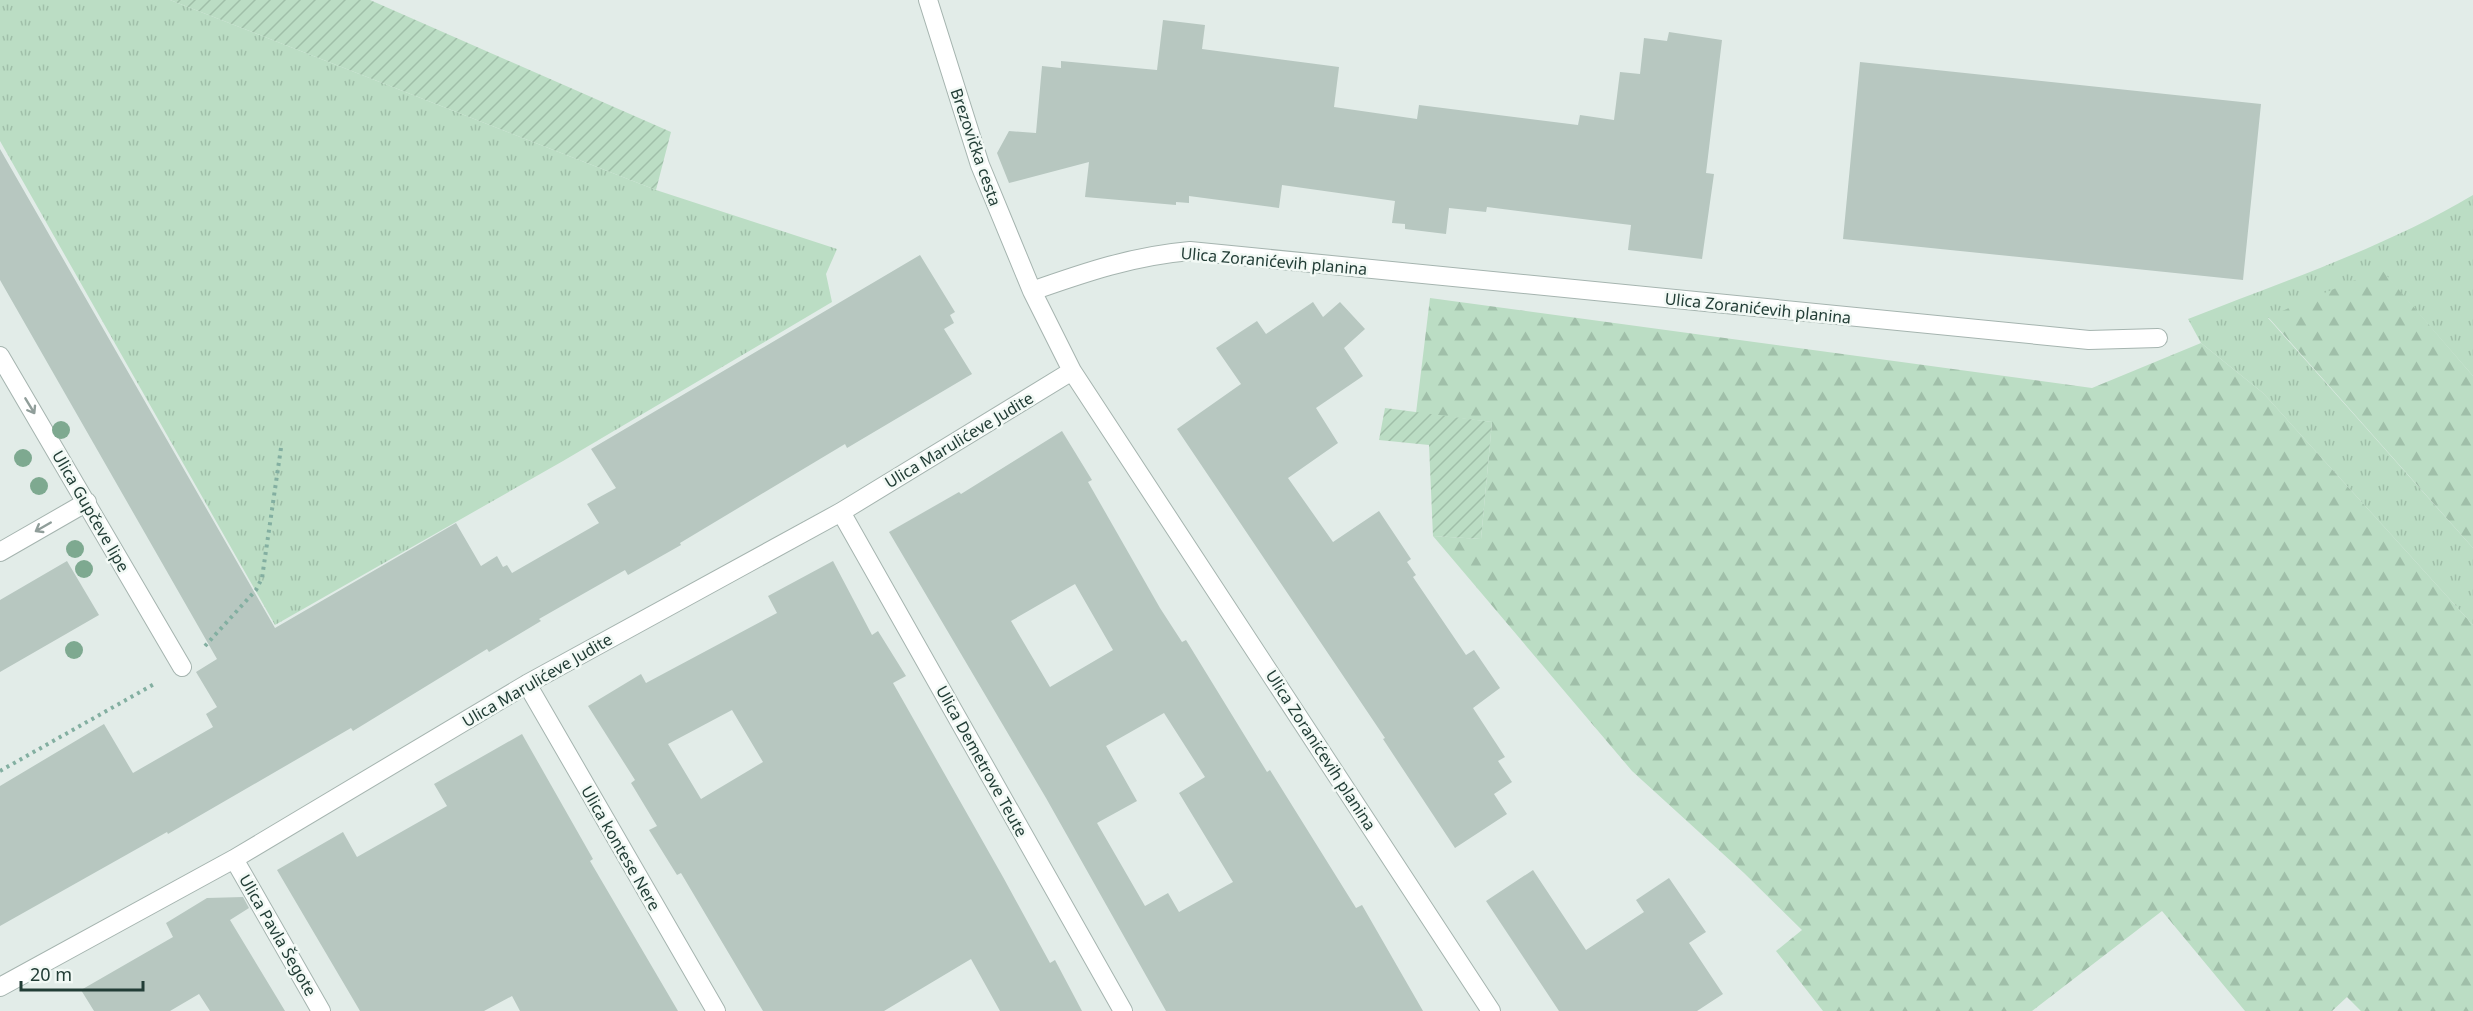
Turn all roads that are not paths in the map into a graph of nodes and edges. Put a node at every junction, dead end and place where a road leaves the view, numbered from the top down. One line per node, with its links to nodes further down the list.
1 (928, 0): 2 (street, Brezovička cesta)
2 (1032, 291): 3 (street, Ulica Zoranićevih planina); 5 (street, Ulica Zoranićevih planina)
3 (2158, 338)
4 (0, 356): 6 (street, Ulica Gupčeve lipe, one-way to 6)
5 (1072, 371): 7 (street, Ulica Marulićeve Judite); 16 (street, Ulica Zoranićevih planina)
6 (87, 502): 8 (street, one-way to 8); 9 (street, Ulica Gupčeve lipe)
7 (841, 512): 10 (street, Ulica Marulićeve Judite); 15 (street, Ulica Demetrove Teute)
8 (0, 552)
9 (182, 667)
10 (527, 684): 11 (street, Ulica Marulićeve Judite); 14 (street, Ulica kontese Nere)
11 (234, 859): 12 (street, Ulica Marulićeve Judite); 13 (street, Ulica Pavla Šegote)
12 (0, 987)
13 (321, 1011)
14 (716, 1011)
15 (1123, 1011)
16 (1491, 1011)

